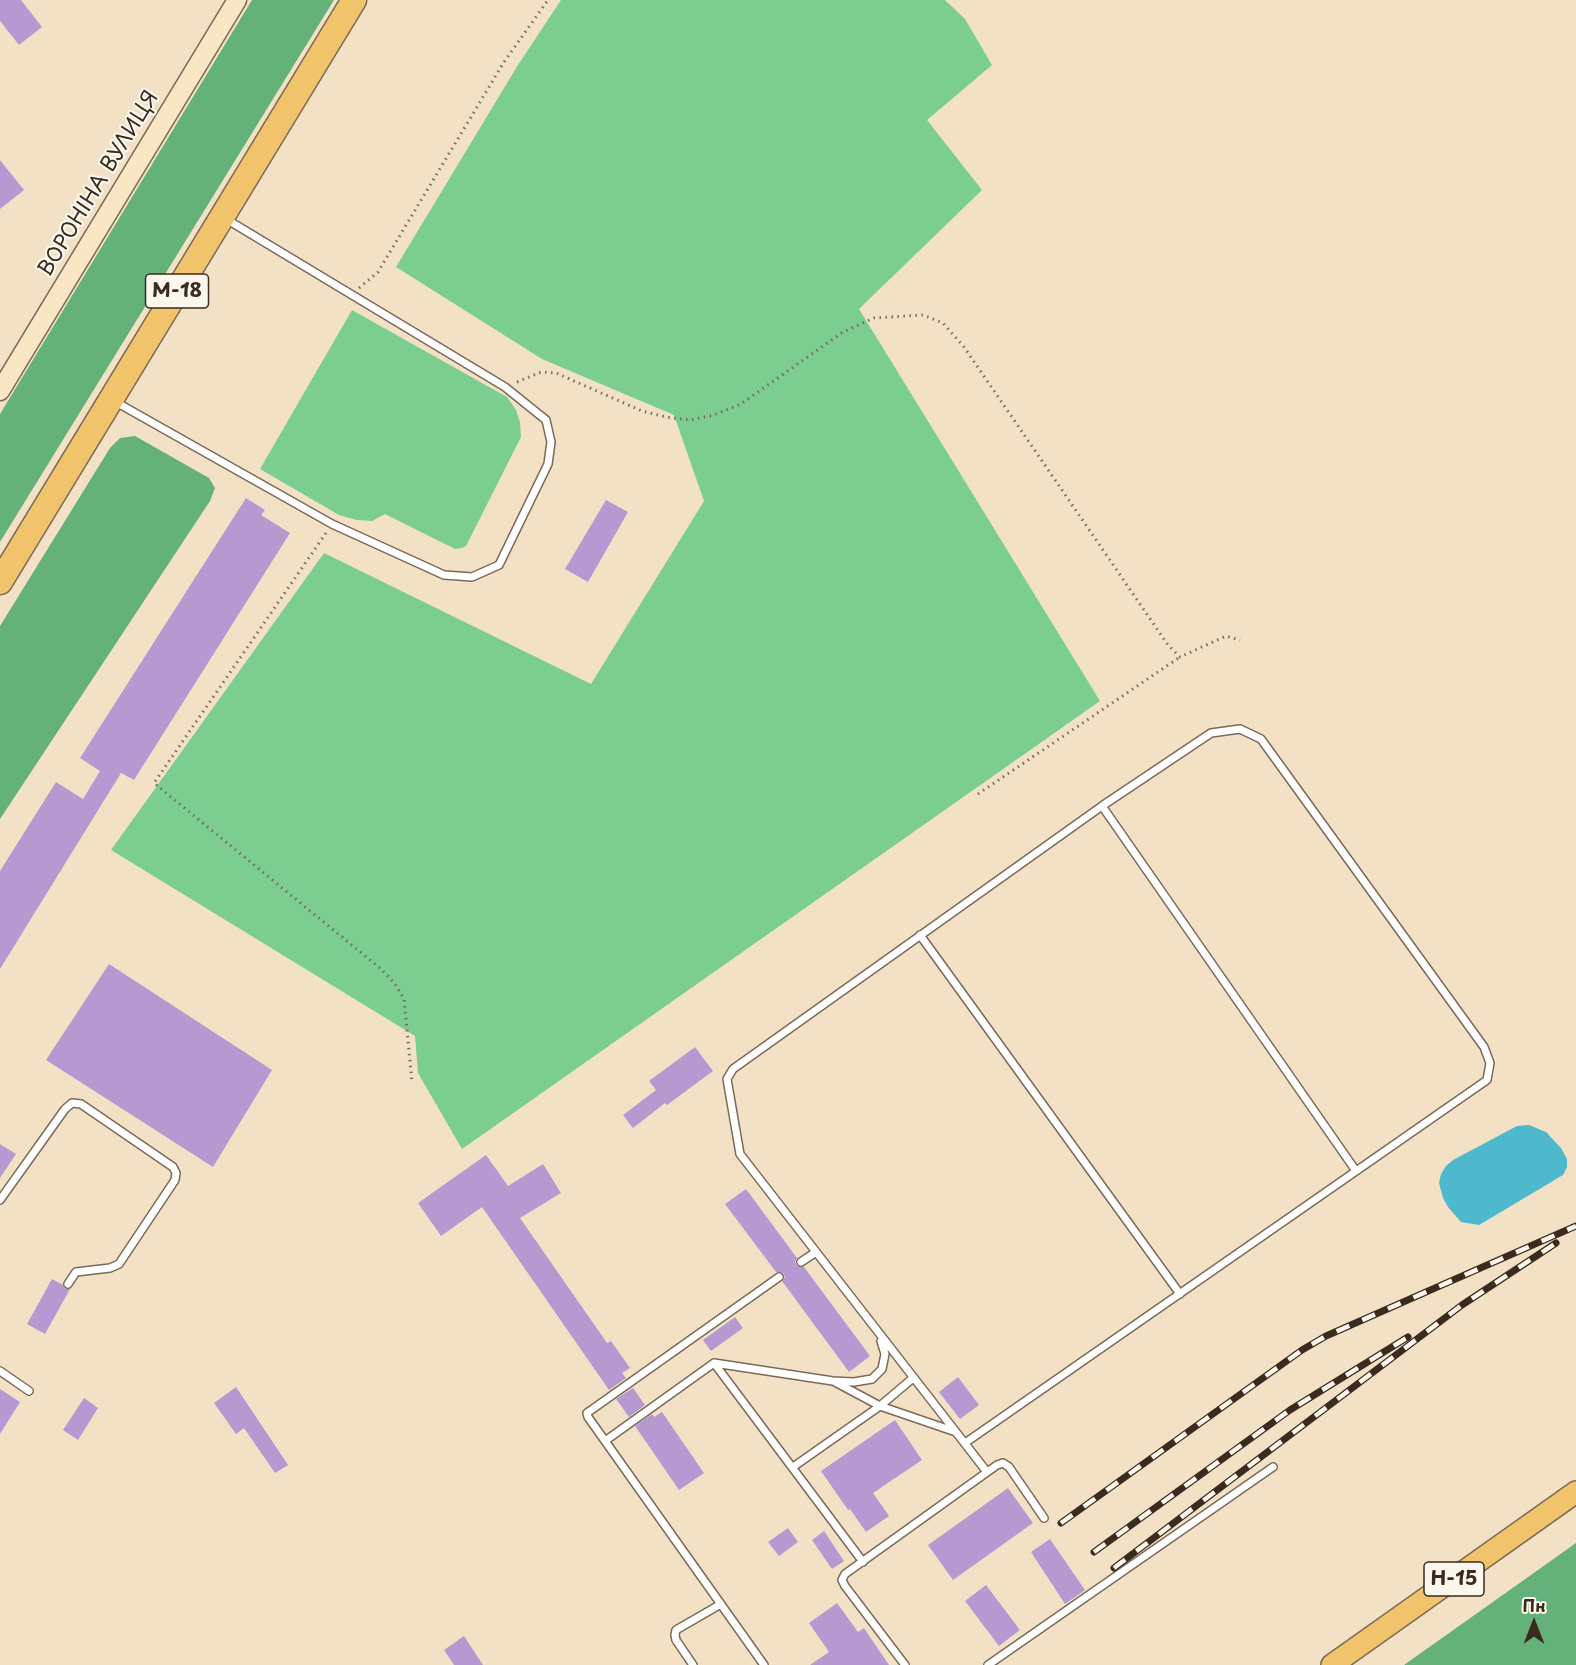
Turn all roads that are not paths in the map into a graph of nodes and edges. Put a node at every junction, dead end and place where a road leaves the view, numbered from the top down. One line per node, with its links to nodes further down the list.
1 (237, 0): 4 (street, ВОРОНІНА ВУЛИЦЯ)
2 (354, 0): 3 (highway, М-18)
3 (222, 217): 5 (highway, М-18); 5 (lane)
4 (0, 391)
5 (111, 399): 6 (highway, М-18)
6 (0, 582)
7 (1102, 806): 8 (lane); 9 (lane); 9 (lane)
8 (920, 935): 11 (lane); 15 (lane)
9 (1356, 1171): 15 (lane)
10 (0, 1200): 14 (lane)
11 (816, 1252): 12 (lane); 16 (lane)
12 (801, 1262)
13 (779, 1277): 24 (lane)
14 (68, 1284)
15 (1180, 1294): 25 (lane)
16 (879, 1336): 19 (lane); 20 (lane)
17 (714, 1363): 20 (lane); 24 (lane); 26 (lane)
18 (0, 1371): 21 (lane)
19 (913, 1378): 22 (lane); 23 (lane)
20 (833, 1381): 22 (lane)
21 (29, 1391)
22 (880, 1406): 23 (lane); 26 (lane)
23 (956, 1432): 25 (lane)
24 (605, 1441): 32 (lane)
25 (965, 1443): 28 (lane)
26 (793, 1467): 31 (lane)
27 (1274, 1467): 36 (lane)
28 (987, 1472): 30 (lane); 31 (lane)
29 (1576, 1492): 37 (main road, Н-15)
30 (1044, 1518)
31 (863, 1562): 35 (lane)
32 (721, 1604): 33 (lane); 34 (lane)
33 (693, 1665)
34 (764, 1665)
35 (905, 1665)
36 (988, 1665)
37 (1332, 1665)

